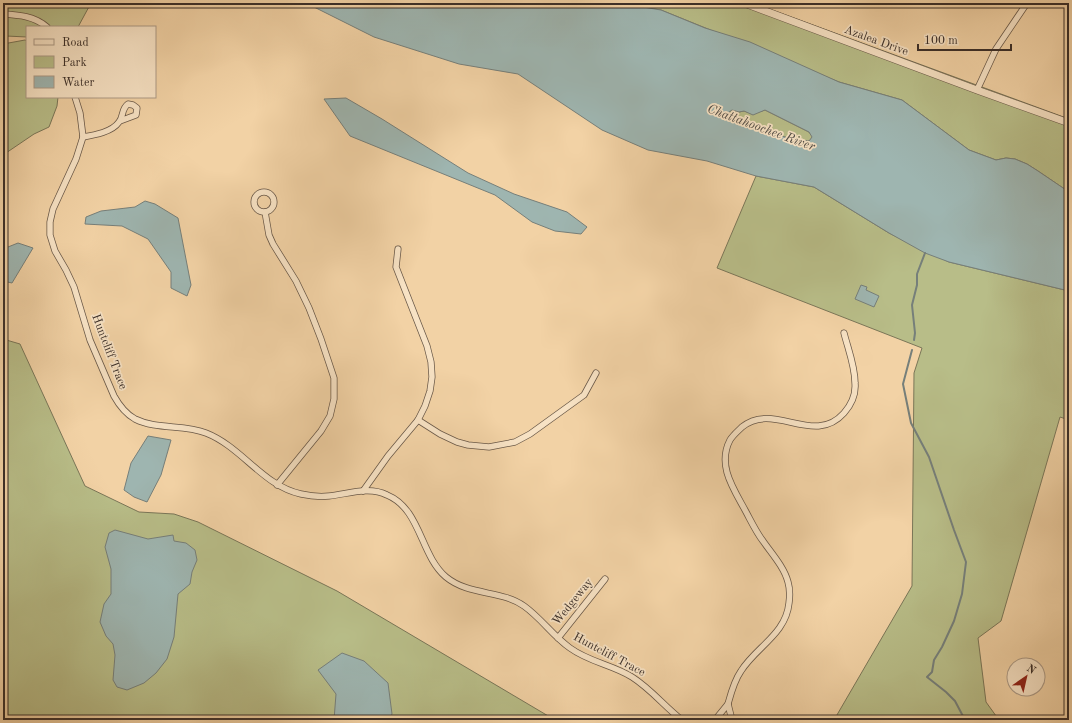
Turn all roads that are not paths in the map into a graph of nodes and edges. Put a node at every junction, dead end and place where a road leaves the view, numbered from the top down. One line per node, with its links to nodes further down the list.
1 (744, 3): 5 (street, Azalea Drive)
2 (1027, 3): 5 (street)
3 (3, 14): 4 (street)
4 (45, 26)
5 (977, 90): 8 (street, Azalea Drive)
6 (75, 98): 9 (street, Huntcliff Trace)
7 (120, 122): 9 (street)
8 (1069, 123)
9 (83, 137): 15 (street, Huntcliff Trace)
10 (265, 212): 15 (street)
11 (398, 249): 14 (street)
12 (844, 333): 19 (street)
13 (596, 373): 14 (street)
14 (418, 420): 16 (street)
15 (277, 485): 16 (street, Huntcliff Trace)
16 (363, 491): 18 (street, Huntcliff Trace)
17 (605, 579): 18 (street, Wedgeway)
18 (558, 638): 20 (street, Huntcliff Trace)
19 (728, 704): 21 (street); 22 (street)
20 (682, 720)
21 (715, 720)
22 (732, 720)

